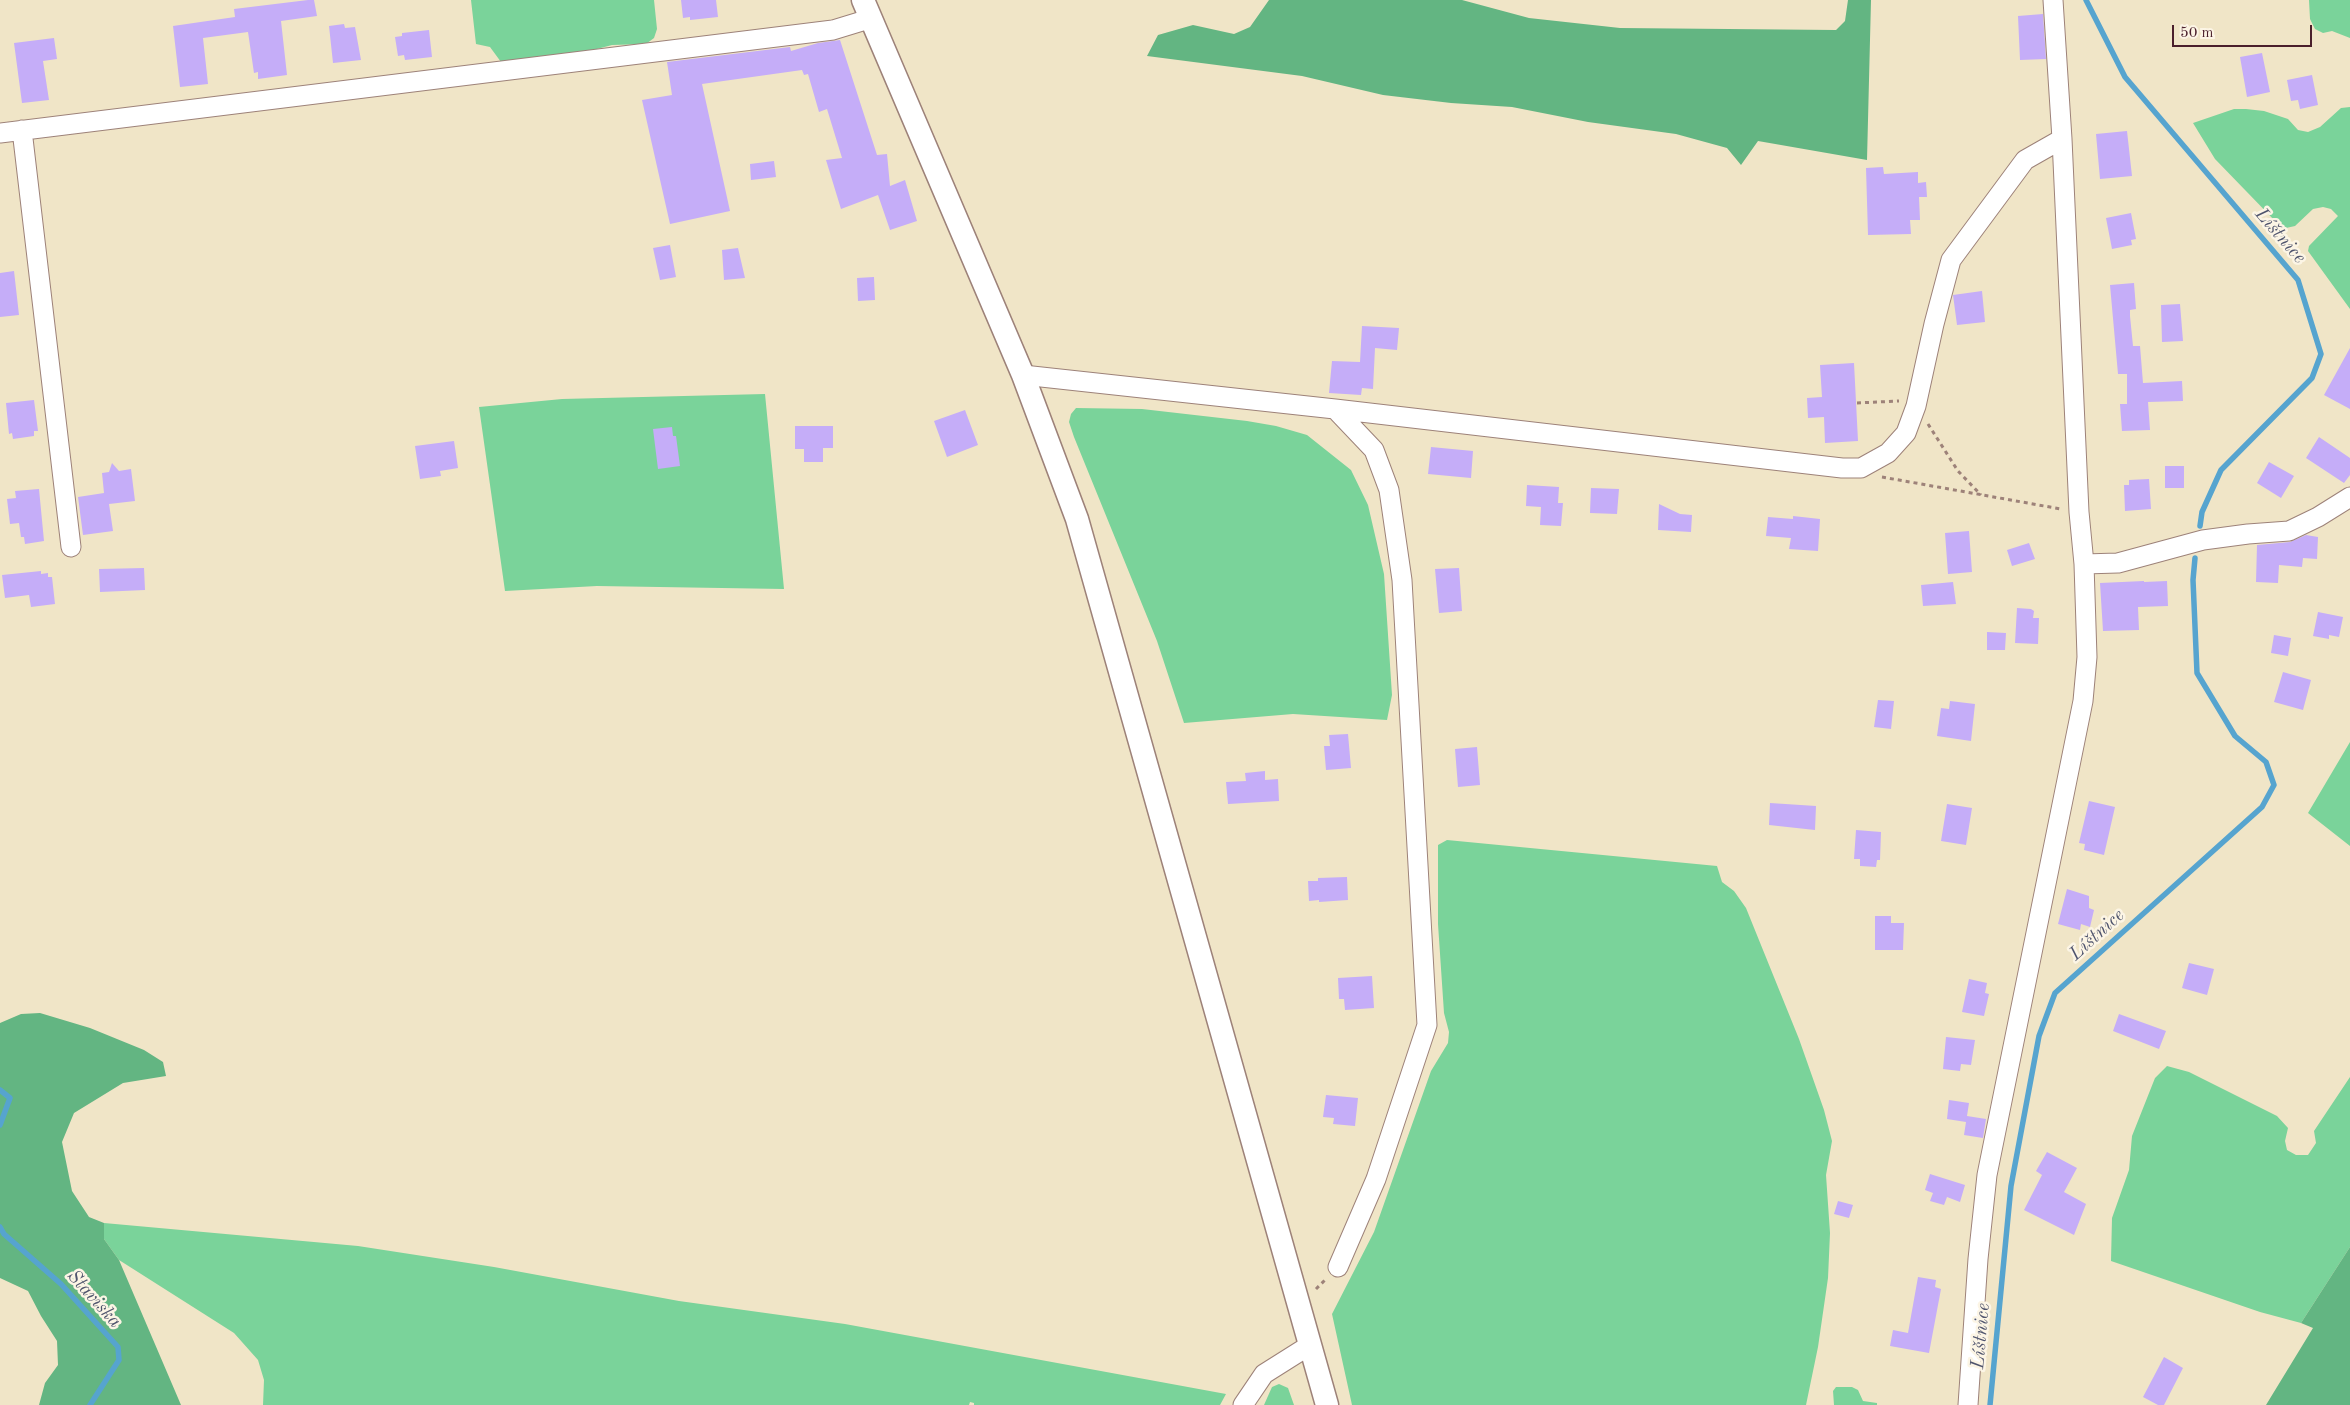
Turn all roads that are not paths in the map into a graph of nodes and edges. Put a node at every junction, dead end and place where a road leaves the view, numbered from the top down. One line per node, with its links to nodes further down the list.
1 (2053, 0): 5 (street)
2 (866, 10): 3 (street); 6 (street)
3 (22, 130): 4 (street); 9 (street)
4 (0, 132)
5 (2062, 139): 7 (street); 10 (street)
6 (1023, 375): 7 (street); 12 (street)
7 (1335, 409): 11 (street)
8 (2350, 497): 10 (street)
9 (72, 546)
10 (2084, 564): 15 (street)
11 (1338, 1268)
12 (1310, 1345): 13 (street); 14 (street)
13 (1243, 1405)
14 (1327, 1405)
15 (1968, 1405)

